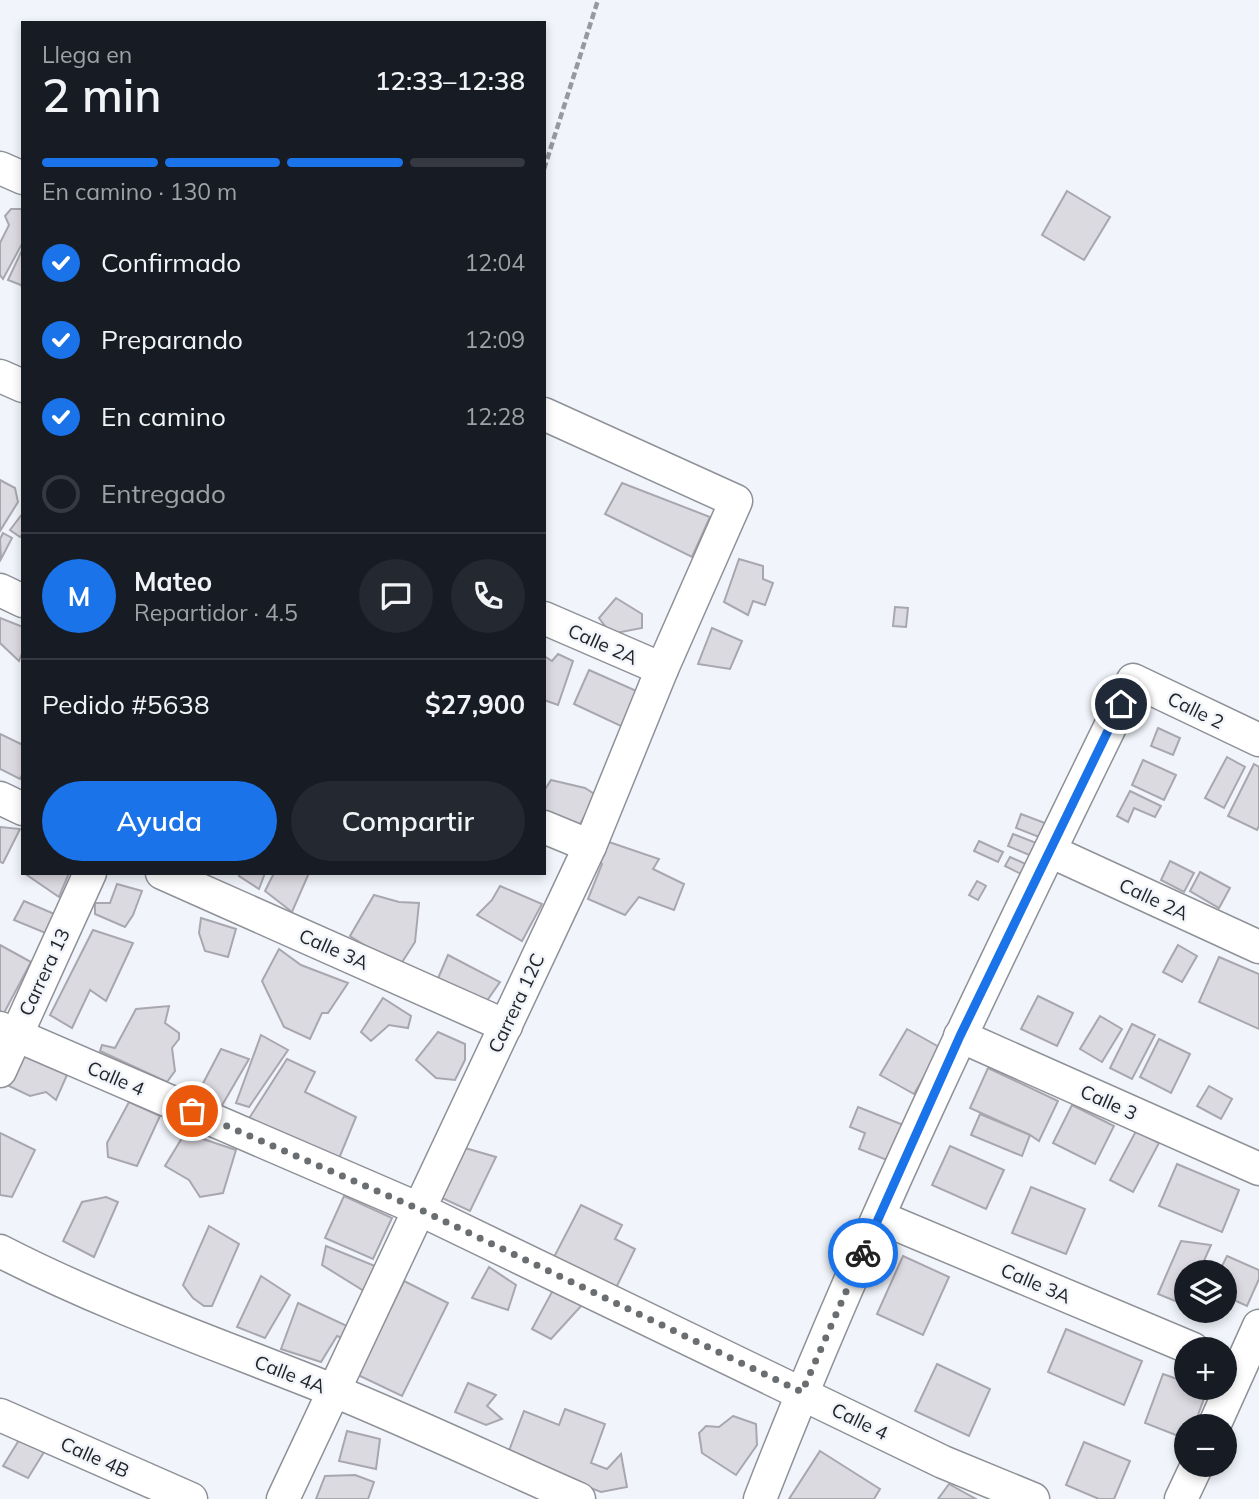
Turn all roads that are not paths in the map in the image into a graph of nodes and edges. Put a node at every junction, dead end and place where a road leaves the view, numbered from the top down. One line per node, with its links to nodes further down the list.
1 (0, 168): 2 (street)
2 (21, 177)
3 (0, 376): 4 (street)
4 (21, 385)
5 (546, 415): 9 (street, Carrera 12C)
6 (0, 590): 7 (street)
7 (21, 600)
8 (546, 619): 9 (street, Calle 2A)
9 (662, 669): 14 (street, Carrera 12C)
10 (1259, 740): 15 (street, Calle 2)
11 (0, 798): 12 (street)
12 (21, 808)
13 (546, 828): 14 (street)
14 (590, 846): 19 (street, Carrera 12C)
15 (1050, 850): 18 (street, Calle 2A); 21 (street)
16 (89, 875): 20 (street, Carrera 13)
17 (166, 875): 19 (street, Calle 3A)
18 (1259, 947)
19 (506, 1026): 24 (street, Carrera 12C)
20 (8, 1031): 22 (street, Carrera 13); 24 (street, Calle 4)
21 (960, 1036): 23 (street, Calle 3); 25 (street)
22 (0, 1071)
23 (1259, 1169)
24 (419, 1209): 30 (street, Carrera 12C); 31 (street, Calle 4)
25 (880, 1217): 28 (street, Calle 3A); 31 (street)
26 (0, 1251): 30 (street, Calle 4A)
27 (1259, 1326): 29 (street)
28 (1174, 1341)
29 (1241, 1370): 32 (street)
30 (334, 1391): 36 (street, Carrera 12C); 37 (street, Calle 4A)
31 (802, 1392): 38 (street); 39 (street, Calle 4)
32 (1220, 1414)
33 (0, 1415): 35 (street, Calle 4B)
34 (1191, 1477): 40 (street)
35 (191, 1499)
36 (283, 1499)
37 (579, 1499)
38 (760, 1499)
39 (1033, 1499)
40 (1181, 1499)

